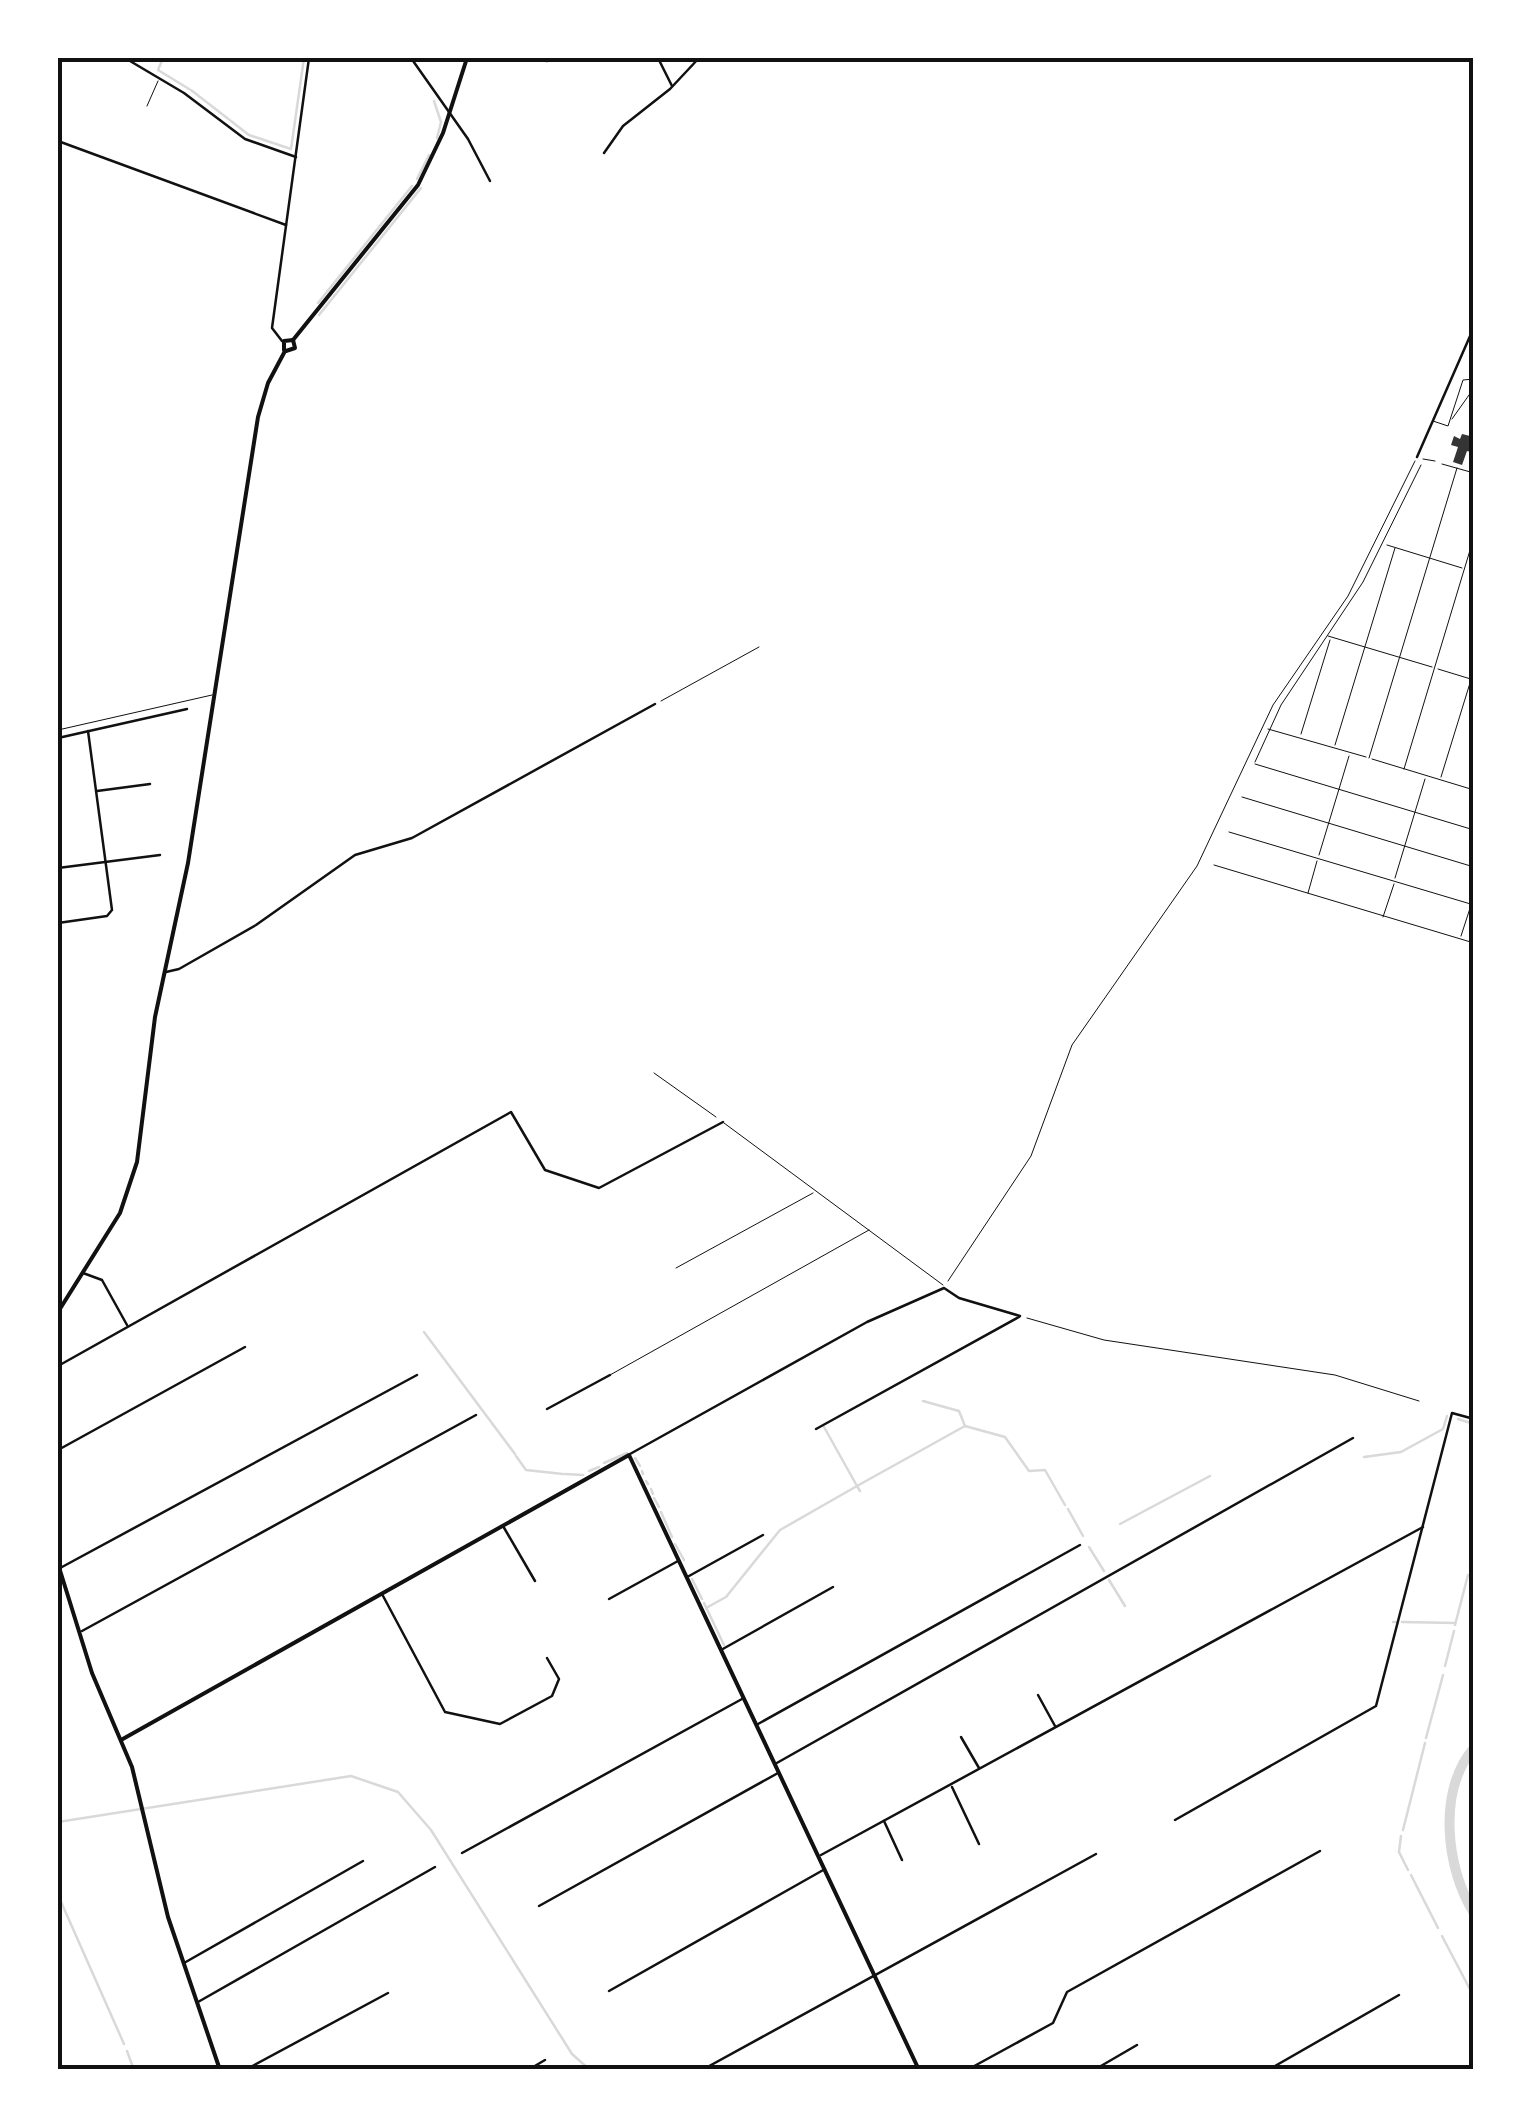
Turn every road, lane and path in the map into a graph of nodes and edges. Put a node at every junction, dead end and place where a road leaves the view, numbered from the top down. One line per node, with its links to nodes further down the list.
1 (310, 58): 13 (street)
2 (411, 58): 10 (street)
3 (466, 58): 10 (street)
4 (658, 58): 8 (street)
5 (699, 58): 8 (street)
6 (130, 62): 7 (street)
7 (160, 78): 9 (lane); 13 (street)
8 (672, 86): 12 (street)
9 (147, 106)
10 (448, 114): 14 (street); 17 (street)
11 (58, 141): 15 (street)
12 (604, 153)
13 (296, 157): 15 (street)
14 (490, 181)
15 (287, 225): 18 (street)
16 (1474, 326): 22 (street)
17 (293, 340): 18 (street); 19 (street)
18 (283, 342): 19 (street)
19 (286, 351): 42 (street)
20 (1474, 379): 23 (lane)
21 (1474, 388): 23 (lane)
22 (1433, 421): 23 (lane); 24 (street)
23 (1450, 422)
24 (1417, 457): 88 (path)
25 (1424, 459): 26 (lane); 30 (path)
26 (1434, 461): 27 (path)
27 (1456, 468): 28 (path); 32 (path)
28 (1474, 473)
29 (1474, 537): 33 (path)
30 (1384, 544): 31 (path); 35 (path)
31 (1395, 548): 32 (path); 37 (path)
32 (1430, 558): 33 (path); 38 (path)
33 (1464, 569): 34 (path); 39 (path)
34 (1474, 572)
35 (1329, 636): 37 (path); 45 (path); 49 (path)
36 (759, 647): 43 (path)
37 (1365, 648): 38 (path); 50 (path)
38 (1400, 658): 39 (path); 52 (path)
39 (1435, 668): 41 (path); 53 (path)
40 (1474, 670): 41 (path)
41 (1472, 679): 55 (path)
42 (215, 694): 46 (lane); 81 (street)
43 (655, 704): 81 (street)
44 (187, 709): 47 (street)
45 (1268, 729): 49 (path); 57 (path)
46 (58, 730)
47 (88, 731): 48 (street); 59 (street)
48 (58, 738)
49 (1300, 738): 50 (path)
50 (1335, 748): 51 (path)
51 (1350, 752): 52 (path); 57 (path)
52 (1370, 758): 53 (path)
53 (1404, 769): 54 (path)
54 (1426, 776): 55 (path); 61 (path)
55 (1440, 780): 58 (path)
56 (150, 784): 59 (street)
57 (1339, 788): 61 (path); 62 (path)
58 (1474, 790)
59 (96, 791): 69 (street)
60 (1242, 797): 62 (path)
61 (1416, 812): 63 (path); 65 (path)
62 (1328, 823): 65 (path); 68 (path)
63 (1474, 830)
64 (1229, 832): 68 (path)
65 (1405, 846): 71 (path); 73 (path)
66 (160, 855): 67 (lane); 69 (street)
67 (167, 856)
68 (1318, 858): 73 (path); 74 (path)
69 (106, 861): 72 (street); 78 (street)
70 (1214, 865): 74 (path)
71 (1474, 867)
72 (58, 868)
73 (1394, 881): 76 (path); 77 (path)
74 (1308, 894): 77 (path)
75 (1474, 896): 76 (path)
76 (1472, 904): 79 (path)
77 (1383, 916): 79 (path)
78 (58, 923)
79 (1460, 939): 80 (path)
80 (1474, 943)
81 (164, 972): 87 (street)
82 (654, 1074): 83 (path)
83 (722, 1122): 84 (lane); 91 (street)
84 (816, 1192): 85 (lane); 86 (lane)
85 (868, 1230): 88 (lane); 94 (lane)
86 (676, 1268)
87 (82, 1272): 89 (street); 91 (street)
88 (945, 1286): 90 (street); 103 (street)
89 (58, 1312)
90 (1020, 1316): 96 (path); 100 (street)
91 (128, 1327): 93 (street)
92 (245, 1348): 102 (street)
93 (58, 1366)
94 (610, 1374): 97 (street)
95 (416, 1375): 109 (street)
96 (1419, 1402)
97 (548, 1409)
98 (476, 1414): 115 (street)
99 (1474, 1419): 105 (street)
100 (816, 1429)
101 (1353, 1438): 124 (street)
102 (58, 1450)
103 (629, 1455): 104 (street); 108 (street)
104 (503, 1524): 111 (street); 113 (street)
105 (1422, 1527): 121 (street); 128 (street)
106 (763, 1535): 110 (street)
107 (1080, 1546): 120 (street)
108 (680, 1560): 110 (street); 114 (street)
109 (58, 1566): 115 (street)
110 (688, 1577): 116 (street)
111 (534, 1581)
112 (833, 1587): 116 (street)
113 (381, 1592): 117 (street); 123 (street)
114 (609, 1599)
115 (81, 1631): 123 (street)
116 (720, 1651): 119 (street)
117 (547, 1658)
118 (1038, 1695): 121 (street)
119 (743, 1698): 120 (street); 132 (street)
120 (757, 1725): 124 (street)
121 (1055, 1727): 125 (street)
122 (962, 1737): 125 (street)
123 (121, 1740): 140 (street)
124 (775, 1764): 126 (street)
125 (980, 1769): 127 (street)
126 (779, 1772): 134 (street); 139 (street)
127 (951, 1784): 129 (street); 130 (street)
128 (1176, 1820)
129 (884, 1821): 134 (street); 135 (street)
130 (979, 1844)
131 (1320, 1851): 153 (street)
132 (462, 1854)
133 (1096, 1854): 141 (street)
134 (820, 1856): 138 (street)
135 (902, 1860)
136 (363, 1861): 140 (street)
137 (435, 1867): 145 (street)
138 (826, 1869): 141 (street); 142 (street)
139 (539, 1906)
140 (182, 1964): 145 (street)
141 (875, 1975): 151 (street); 152 (street)
142 (609, 1990)
143 (388, 1992): 149 (street)
144 (1399, 1994): 155 (street)
145 (196, 2003): 148 (street)
146 (1137, 2045): 154 (street)
147 (545, 2060): 150 (street)
148 (220, 2070)
149 (245, 2070)
150 (528, 2070)
151 (702, 2070)
152 (919, 2070)
153 (967, 2070)
154 (1094, 2070)
155 (1268, 2070)

